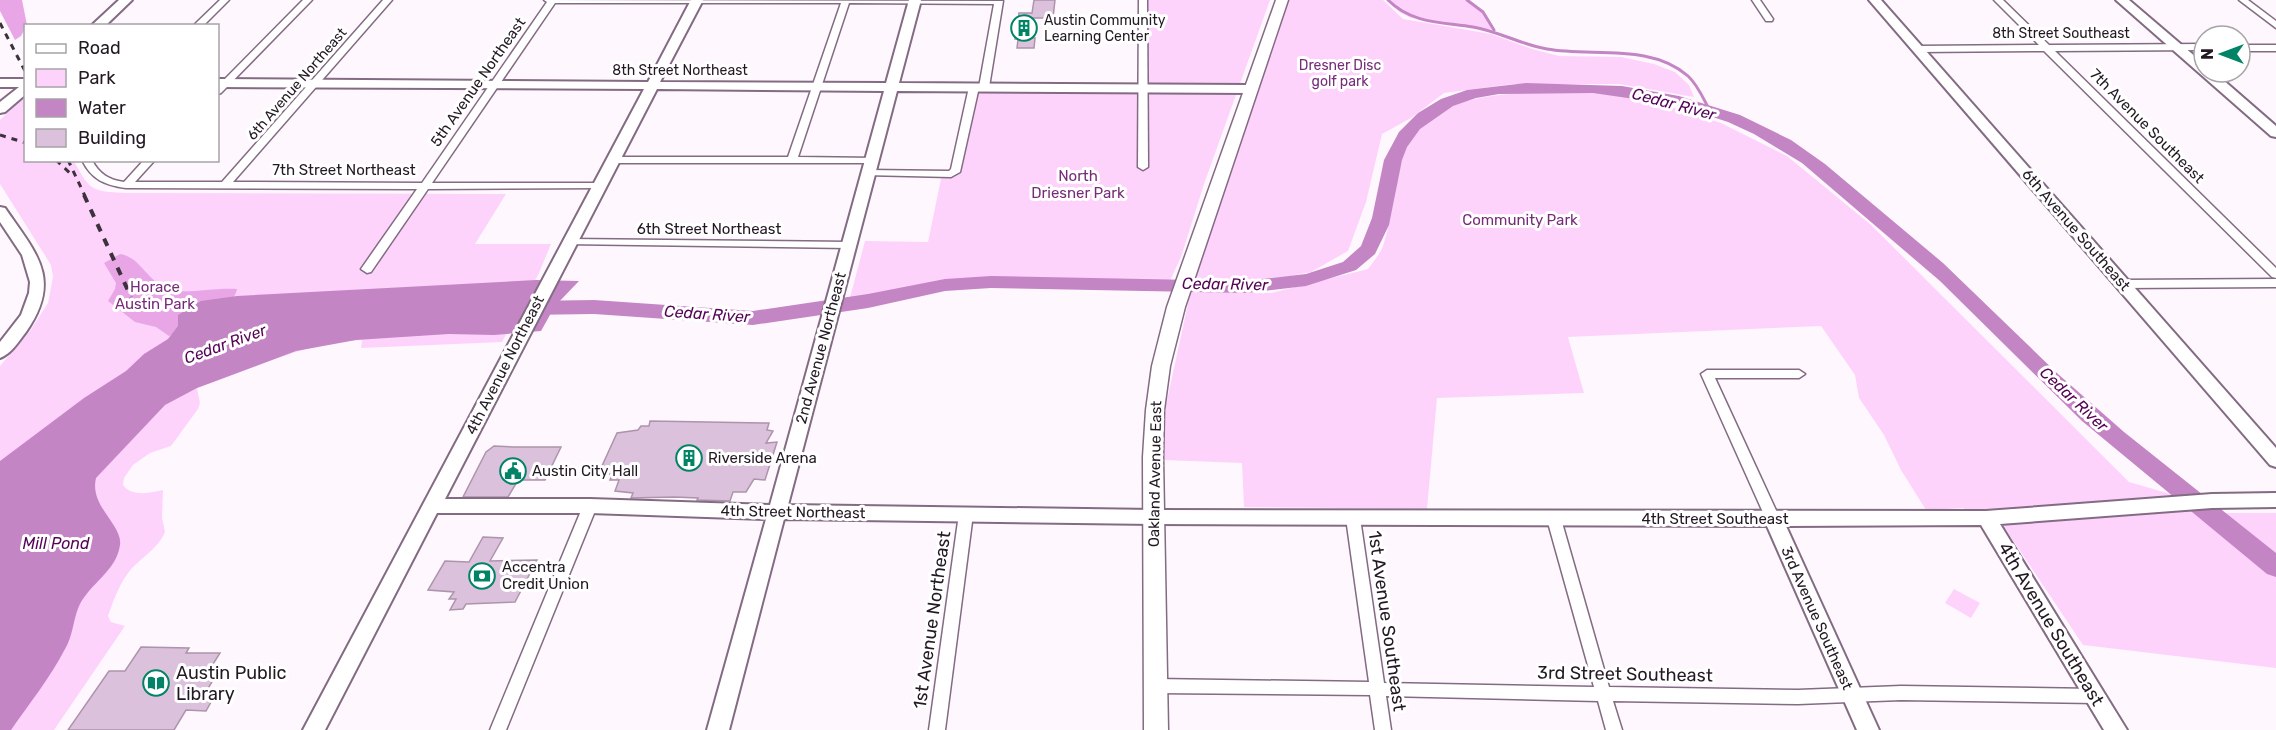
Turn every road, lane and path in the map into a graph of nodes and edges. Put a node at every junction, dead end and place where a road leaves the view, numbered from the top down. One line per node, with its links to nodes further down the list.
1 (126, 0): 19 (street)
2 (225, 0): 20 (street)
3 (308, 0): 35 (street)
4 (388, 0): 30 (street, 6th Avenue Northeast)
5 (548, 0): 6 (street)
6 (553, 0): 7 (street); 31 (street, 5th Avenue Northeast)
7 (696, 0): 8 (street); 34 (street, 4th Avenue Northeast)
8 (846, 0): 16 (street); 36 (street)
9 (1143, 0): 40 (street)
10 (1282, 0): 41 (main road, Oakland Avenue East)
11 (1756, 0): 18 (street)
12 (1875, 0): 27 (street, 6th Avenue Southeast)
13 (1998, 0): 24 (street, 7th Avenue Southeast)
14 (2122, 0): 22 (street)
15 (2243, 0): 21 (street)
16 (915, 1): 17 (street); 38 (street, 2nd Avenue Northeast)
17 (999, 1): 39 (street)
18 (1769, 19)
19 (99, 24)
20 (199, 24)
21 (2276, 25)
22 (2177, 47): 23 (street, 8th Street Southeast); 24 (street, 8th Street Southeast); 28 (street)
23 (2192, 47)
24 (2046, 48): 27 (street, 8th Street Southeast); 58 (street, 7th Avenue Southeast)
25 (2252, 48): 26 (street)
26 (2276, 48)
27 (1918, 49): 60 (street, 6th Avenue Southeast)
28 (2192, 60)
29 (0, 83): 33 (street)
30 (315, 83): 31 (street, 8th Street Northeast); 35 (street, 8th Street Northeast); 51 (street, 6th Avenue Northeast)
31 (495, 84): 34 (street, 8th Street Northeast); 52 (street, 5th Avenue Northeast)
32 (2220, 84): 43 (street)
33 (24, 85)
34 (652, 85): 36 (street, 8th Street Northeast); 44 (street, 4th Avenue Northeast)
35 (220, 86)
36 (818, 86): 38 (street, 8th Street Northeast); 45 (street)
37 (24, 87): 42 (street)
38 (892, 87): 39 (street, 8th Street Northeast); 48 (street, 2nd Avenue Northeast)
39 (979, 87): 40 (street, 8th Street Northeast); 48 (street)
40 (1143, 87): 41 (street); 49 (street)
41 (1251, 89): 69 (main road, Oakland Avenue East)
42 (0, 109)
43 (2276, 133)
44 (613, 160): 45 (street); 53 (street, 4th Avenue Northeast)
45 (792, 160): 48 (street)
46 (88, 162): 50 (street, 7th Street Northeast)
47 (148, 162): 50 (street)
48 (870, 167): 56 (street, 2nd Avenue Northeast)
49 (1143, 167)
50 (126, 185): 51 (street, 7th Street Northeast)
51 (225, 185): 52 (street, 7th Street Northeast)
52 (425, 186): 53 (street, 7th Street Northeast); 57 (street, 5th Avenue Northeast)
53 (599, 186): 55 (street, 4th Avenue Northeast)
54 (0, 211): 61 (street)
55 (569, 242): 56 (street, 6th Street Northeast); 65 (street, 4th Avenue Northeast)
56 (849, 245): 67 (street, 2nd Avenue Northeast)
57 (367, 269)
58 (2276, 274)
59 (2276, 283): 60 (street)
60 (2122, 284): 63 (street, 6th Avenue Southeast)
61 (0, 352)
62 (1799, 374): 73 (street, 3rd Avenue Southeast)
63 (2276, 460)
64 (2276, 500): 71 (street, 4th Street Southeast)
65 (432, 506): 66 (street, 4th Street Northeast); 79 (street, 4th Avenue Northeast)
66 (590, 506): 67 (street, 4th Street Northeast); 80 (street)
67 (776, 512): 68 (street, 4th Street Northeast); 81 (street, 2nd Avenue Northeast)
68 (966, 514): 69 (street, 4th Street Northeast); 82 (street, 1st Avenue Northeast)
69 (1154, 517): 70 (street, 4th Street Southeast); 74 (main road, Oakland Avenue East)
70 (1353, 518): 72 (street, 4th Street Southeast); 75 (street, 1st Avenue Southeast)
71 (1986, 518): 73 (street, 4th Street Southeast); 78 (street, 4th Avenue Southeast)
72 (1554, 519): 73 (street, 4th Street Southeast); 76 (street)
73 (1773, 519): 77 (street, 3rd Avenue Southeast)
74 (1155, 686): 75 (street, 3rd Street Southeast); 83 (main road, Oakland Avenue East)
75 (1377, 689): 76 (street, 3rd Street Southeast); 84 (street, 1st Avenue Southeast)
76 (1604, 693): 77 (street, 3rd Street Southeast); 85 (street)
77 (1852, 695): 78 (street, 3rd Street Southeast); 86 (street, 3rd Avenue Southeast)
78 (2095, 696): 87 (street, 4th Avenue Southeast)
79 (314, 730)
80 (498, 730)
81 (718, 730)
82 (937, 730)
83 (1156, 730)
84 (1383, 730)
85 (1614, 730)
86 (1868, 730)
87 (2116, 730)

